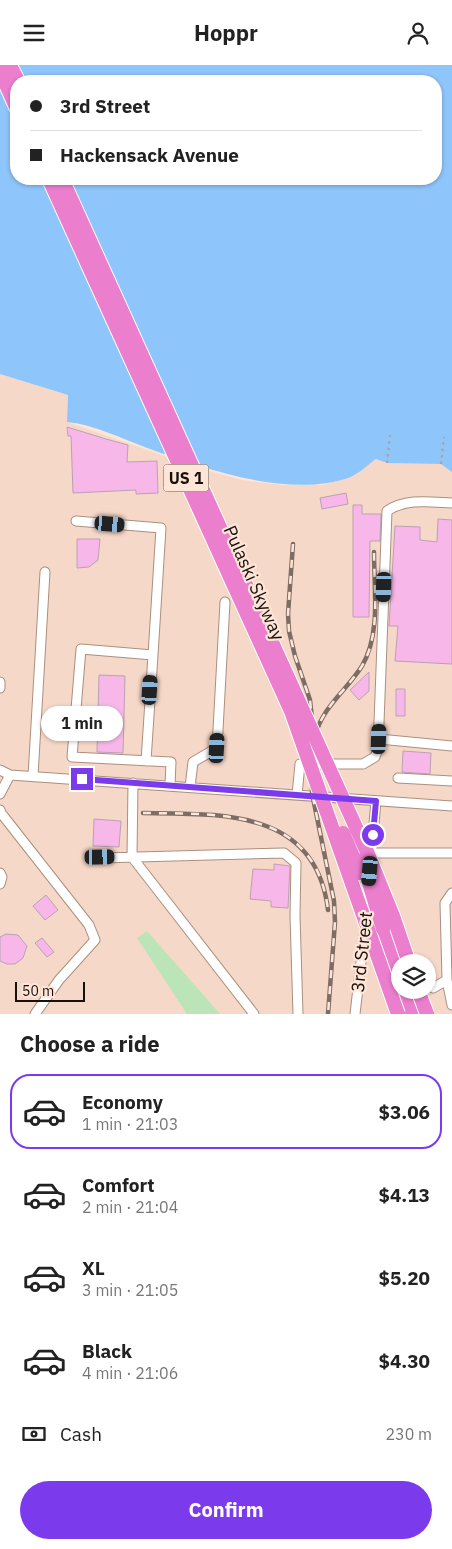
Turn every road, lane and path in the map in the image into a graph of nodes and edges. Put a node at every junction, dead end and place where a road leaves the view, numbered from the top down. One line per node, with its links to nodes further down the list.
1 (0, 71): 2 (highway)
2 (10, 94)
3 (52, 185): 24 (highway, Pulaski Skyway / US 1, bridge)
4 (65, 185): 18 (highway, Pulaski Skyway / US 1, bridge)
5 (390, 435): 7 (path)
6 (444, 437): 8 (path)
7 (387, 463)
8 (441, 464)
9 (452, 503): 16 (street)
10 (76, 521): 13 (street)
11 (44, 572): 22 (street)
12 (225, 602): 28 (street)
13 (152, 655): 19 (street); 19 (street)
14 (0, 682): 15 (street)
15 (0, 688)
16 (379, 739): 17 (street); 30 (street)
17 (452, 746)
18 (326, 758): 41 (highway, bridge); 44 (highway, Pulaski Skyway / US 1, bridge)
19 (146, 761): 27 (street)
20 (0, 770): 21 (street)
21 (10, 775): 22 (street); 29 (street)
22 (33, 776): 26 (street)
23 (398, 778): 25 (street)
24 (316, 781): 41 (highway, bridge); 54 (highway, Pulaski Skyway / US 1, bridge)
25 (452, 781)
26 (133, 783): 27 (street); 37 (street)
27 (170, 785): 28 (street)
28 (190, 787): 30 (street)
29 (0, 794)
30 (297, 795): 31 (street)
31 (376, 801): 32 (street); 34 (street, 3rd Street)
32 (452, 806)
33 (0, 810): 50 (street)
34 (371, 853): 35 (street); 53 (street, 3rd Street)
35 (452, 853)
36 (100, 857): 37 (street)
37 (132, 857): 51 (street); 52 (street)
38 (0, 873): 39 (street)
39 (0, 884)
40 (452, 893): 42 (street)
41 (383, 929): 43 (highway)
42 (449, 950): 45 (street)
43 (392, 954)
44 (406, 954)
45 (447, 980): 46 (street); 49 (street)
46 (436, 986)
47 (407, 999): 55 (highway)
48 (421, 999): 56 (highway, bridge)
49 (452, 1005)
50 (35, 1014)
51 (254, 1014)
52 (298, 1014)
53 (355, 1014)
54 (398, 1014)
55 (412, 1014)
56 (427, 1014)

